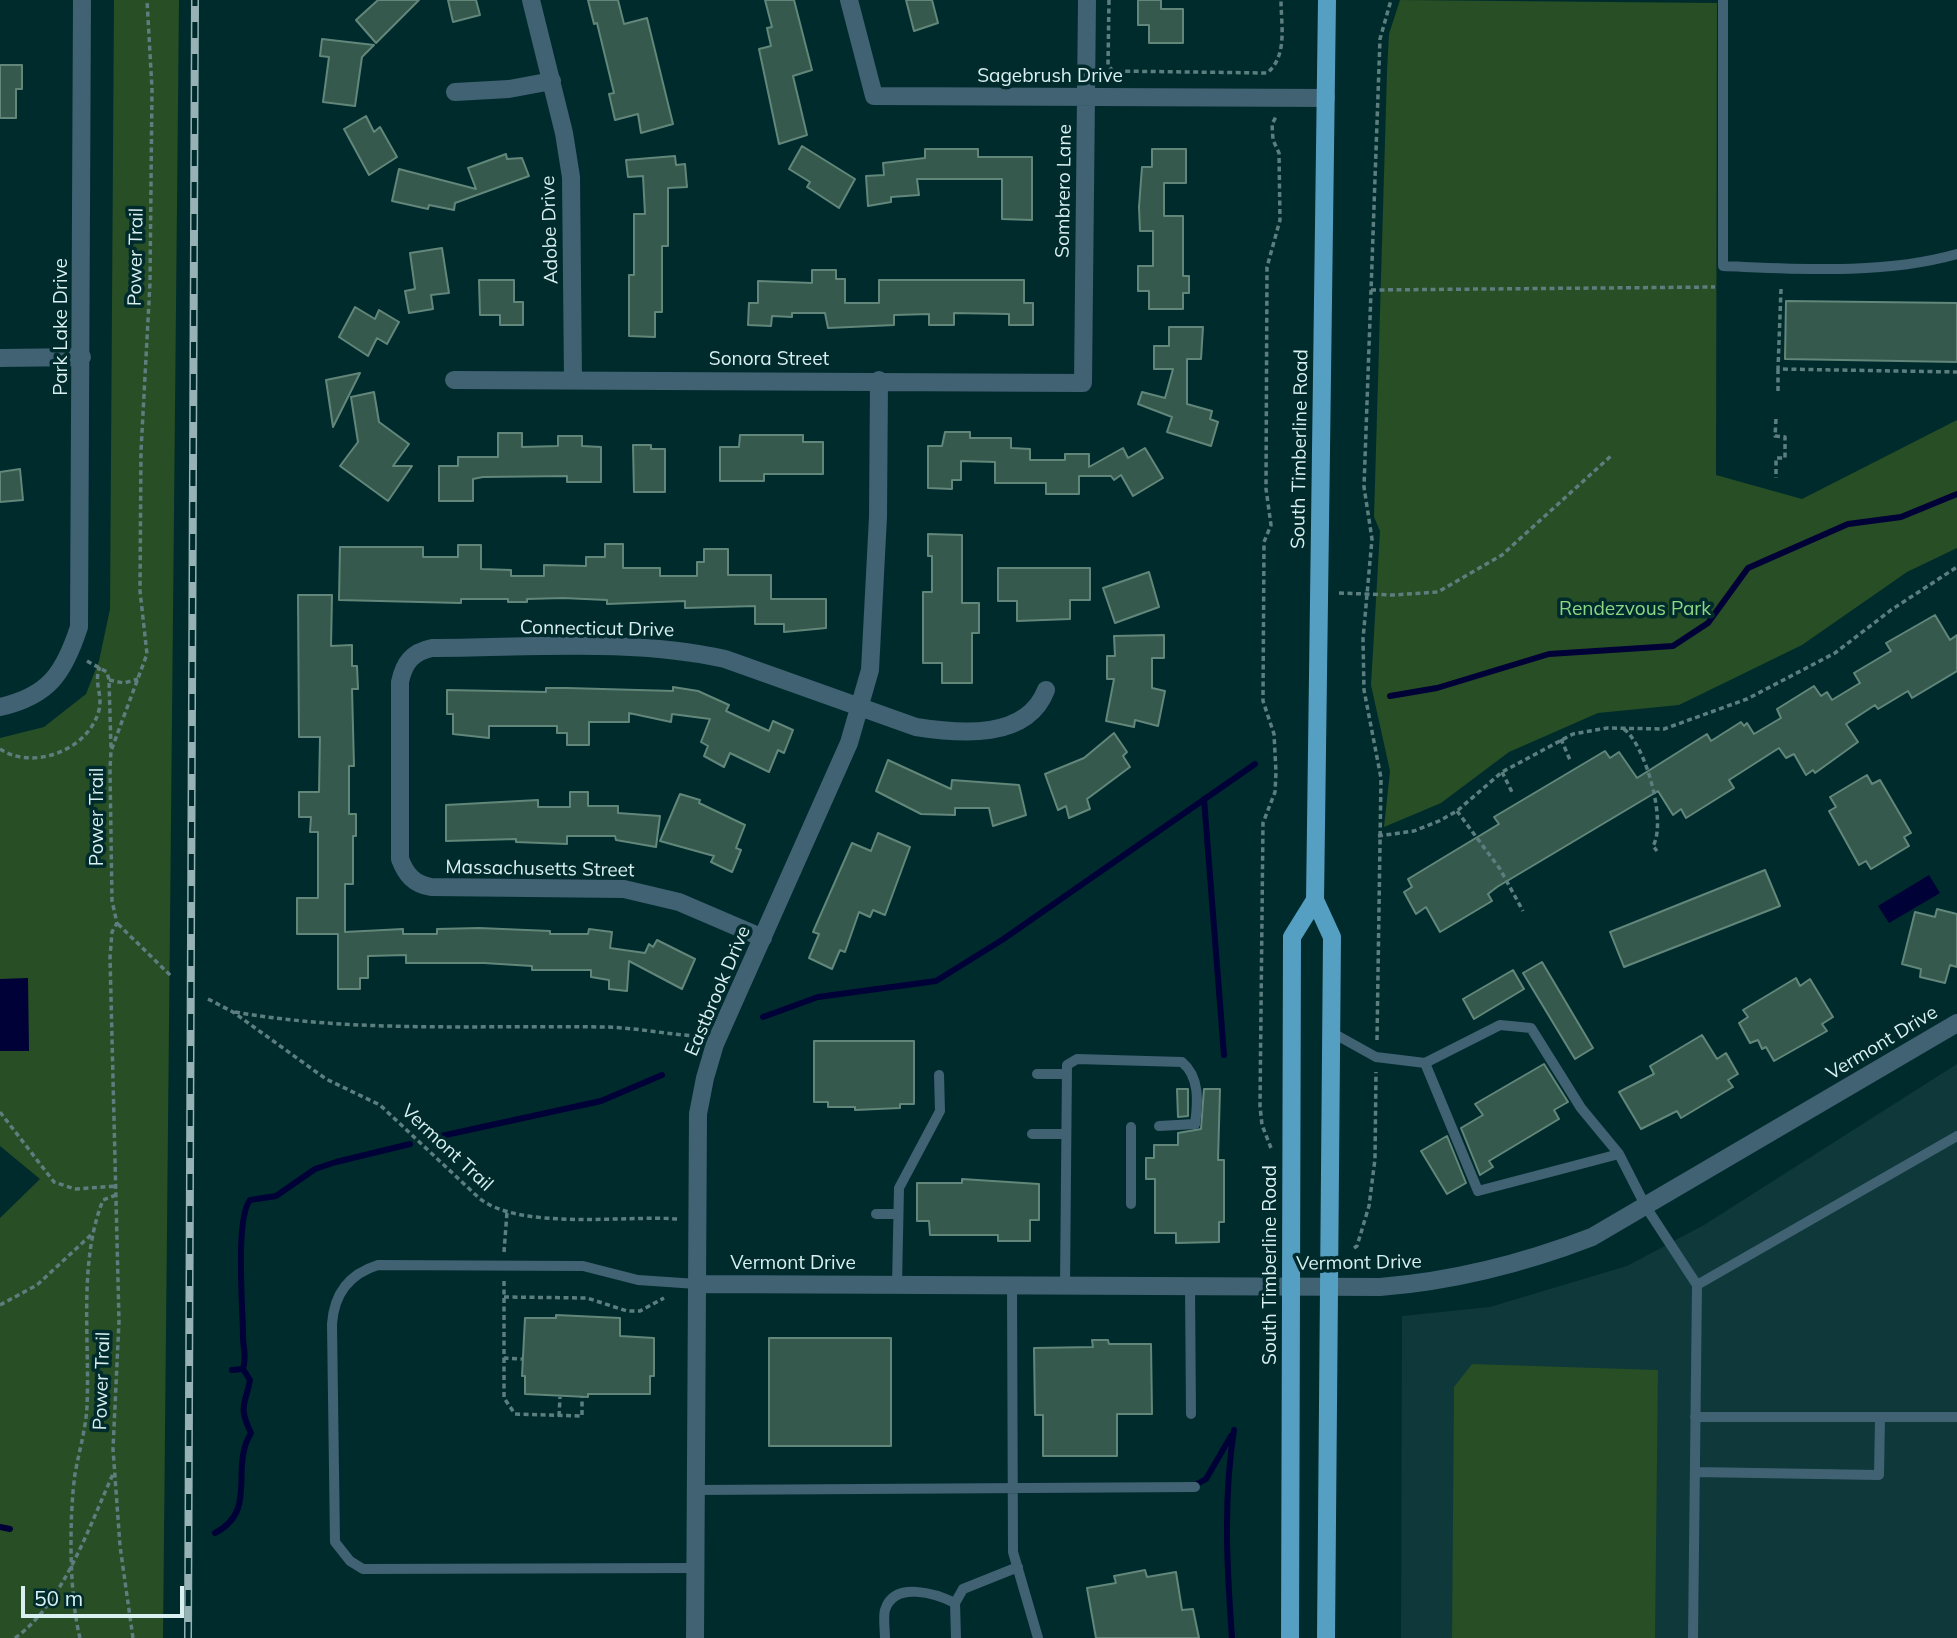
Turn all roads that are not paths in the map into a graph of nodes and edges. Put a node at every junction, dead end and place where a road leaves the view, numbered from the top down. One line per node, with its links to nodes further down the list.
1 (82, 0): 12 (street, Park Lake Drive)
2 (531, 0): 7 (street, Adobe Drive)
3 (849, 0): 9 (street, Sagebrush Drive)
4 (1087, 0): 9 (street, Sombrero Lane)
5 (1328, 0): 10 (main road, South Timberline Road)
6 (1723, 0): 11 (lane)
7 (552, 81): 8 (street); 15 (street, Adobe Drive)
8 (455, 92)
9 (1086, 98): 10 (street, Sagebrush Drive); 17 (street, Sombrero Lane)
10 (1326, 98): 22 (main road, South Timberline Road)
11 (1957, 254)
12 (82, 357): 13 (street); 20 (street, Park Lake Drive)
13 (0, 358)
14 (454, 380): 15 (street, Sonora Street)
15 (573, 380): 16 (street, Sonora Street)
16 (879, 380): 17 (street, Sonora Street); 21 (street, Eastbrook Drive)
17 (1083, 383)
18 (410, 657): 21 (street, Connecticut Drive); 23 (street, Massachusetts Street)
19 (1046, 690): 21 (street, Connecticut Drive)
20 (0, 707)
21 (861, 708): 23 (street, Eastbrook Drive)
22 (1315, 900): 25 (main road, South Timberline Road); 45 (main road, South Timberline Road)
23 (763, 938): 40 (street, Eastbrook Drive)
24 (1957, 1023): 37 (street, Vermont Drive)
25 (1331, 1032): 26 (lane); 47 (main road, South Timberline Road)
26 (1425, 1063): 35 (lane); 35 (lane)
27 (1037, 1074): 28 (lane)
28 (1065, 1074): 30 (lane); 33 (lane)
29 (939, 1075): 39 (lane)
30 (1159, 1126)
31 (1131, 1127): 36 (lane)
32 (1032, 1134): 33 (lane)
33 (1065, 1134): 43 (lane)
34 (1957, 1136): 46 (lane)
35 (1619, 1154): 37 (lane)
36 (1131, 1205)
37 (1646, 1207): 46 (lane); 47 (street, Vermont Drive)
38 (876, 1214): 39 (lane)
39 (897, 1214): 41 (lane)
40 (697, 1284): 41 (street, Vermont Drive); 55 (street, Eastbrook Drive); 57 (lane)
41 (897, 1285): 42 (street, Vermont Drive)
42 (1012, 1285): 43 (street, Vermont Drive); 54 (lane)
43 (1065, 1285): 44 (street, Vermont Drive)
44 (1190, 1285): 45 (street, Vermont Drive); 48 (lane)
45 (1290, 1285): 47 (street, Vermont Drive); 63 (main road, South Timberline Road)
46 (1697, 1285): 49 (lane)
47 (1329, 1287): 64 (main road, South Timberline Road)
48 (1191, 1414)
49 (1695, 1417): 51 (lane); 52 (lane)
50 (1957, 1417): 51 (lane)
51 (1880, 1418): 52 (lane)
52 (1695, 1472): 65 (lane)
53 (1195, 1488): 54 (lane)
54 (1012, 1489): 55 (lane); 56 (lane)
55 (695, 1490): 57 (street, Eastbrook Drive)
56 (1018, 1567): 58 (lane); 62 (lane)
57 (695, 1568): 59 (street, Eastbrook Drive)
58 (955, 1602): 60 (lane); 61 (lane)
59 (695, 1638)
60 (885, 1638)
61 (956, 1638)
62 (1038, 1638)
63 (1290, 1638)
64 (1326, 1638)
65 (1693, 1638)

